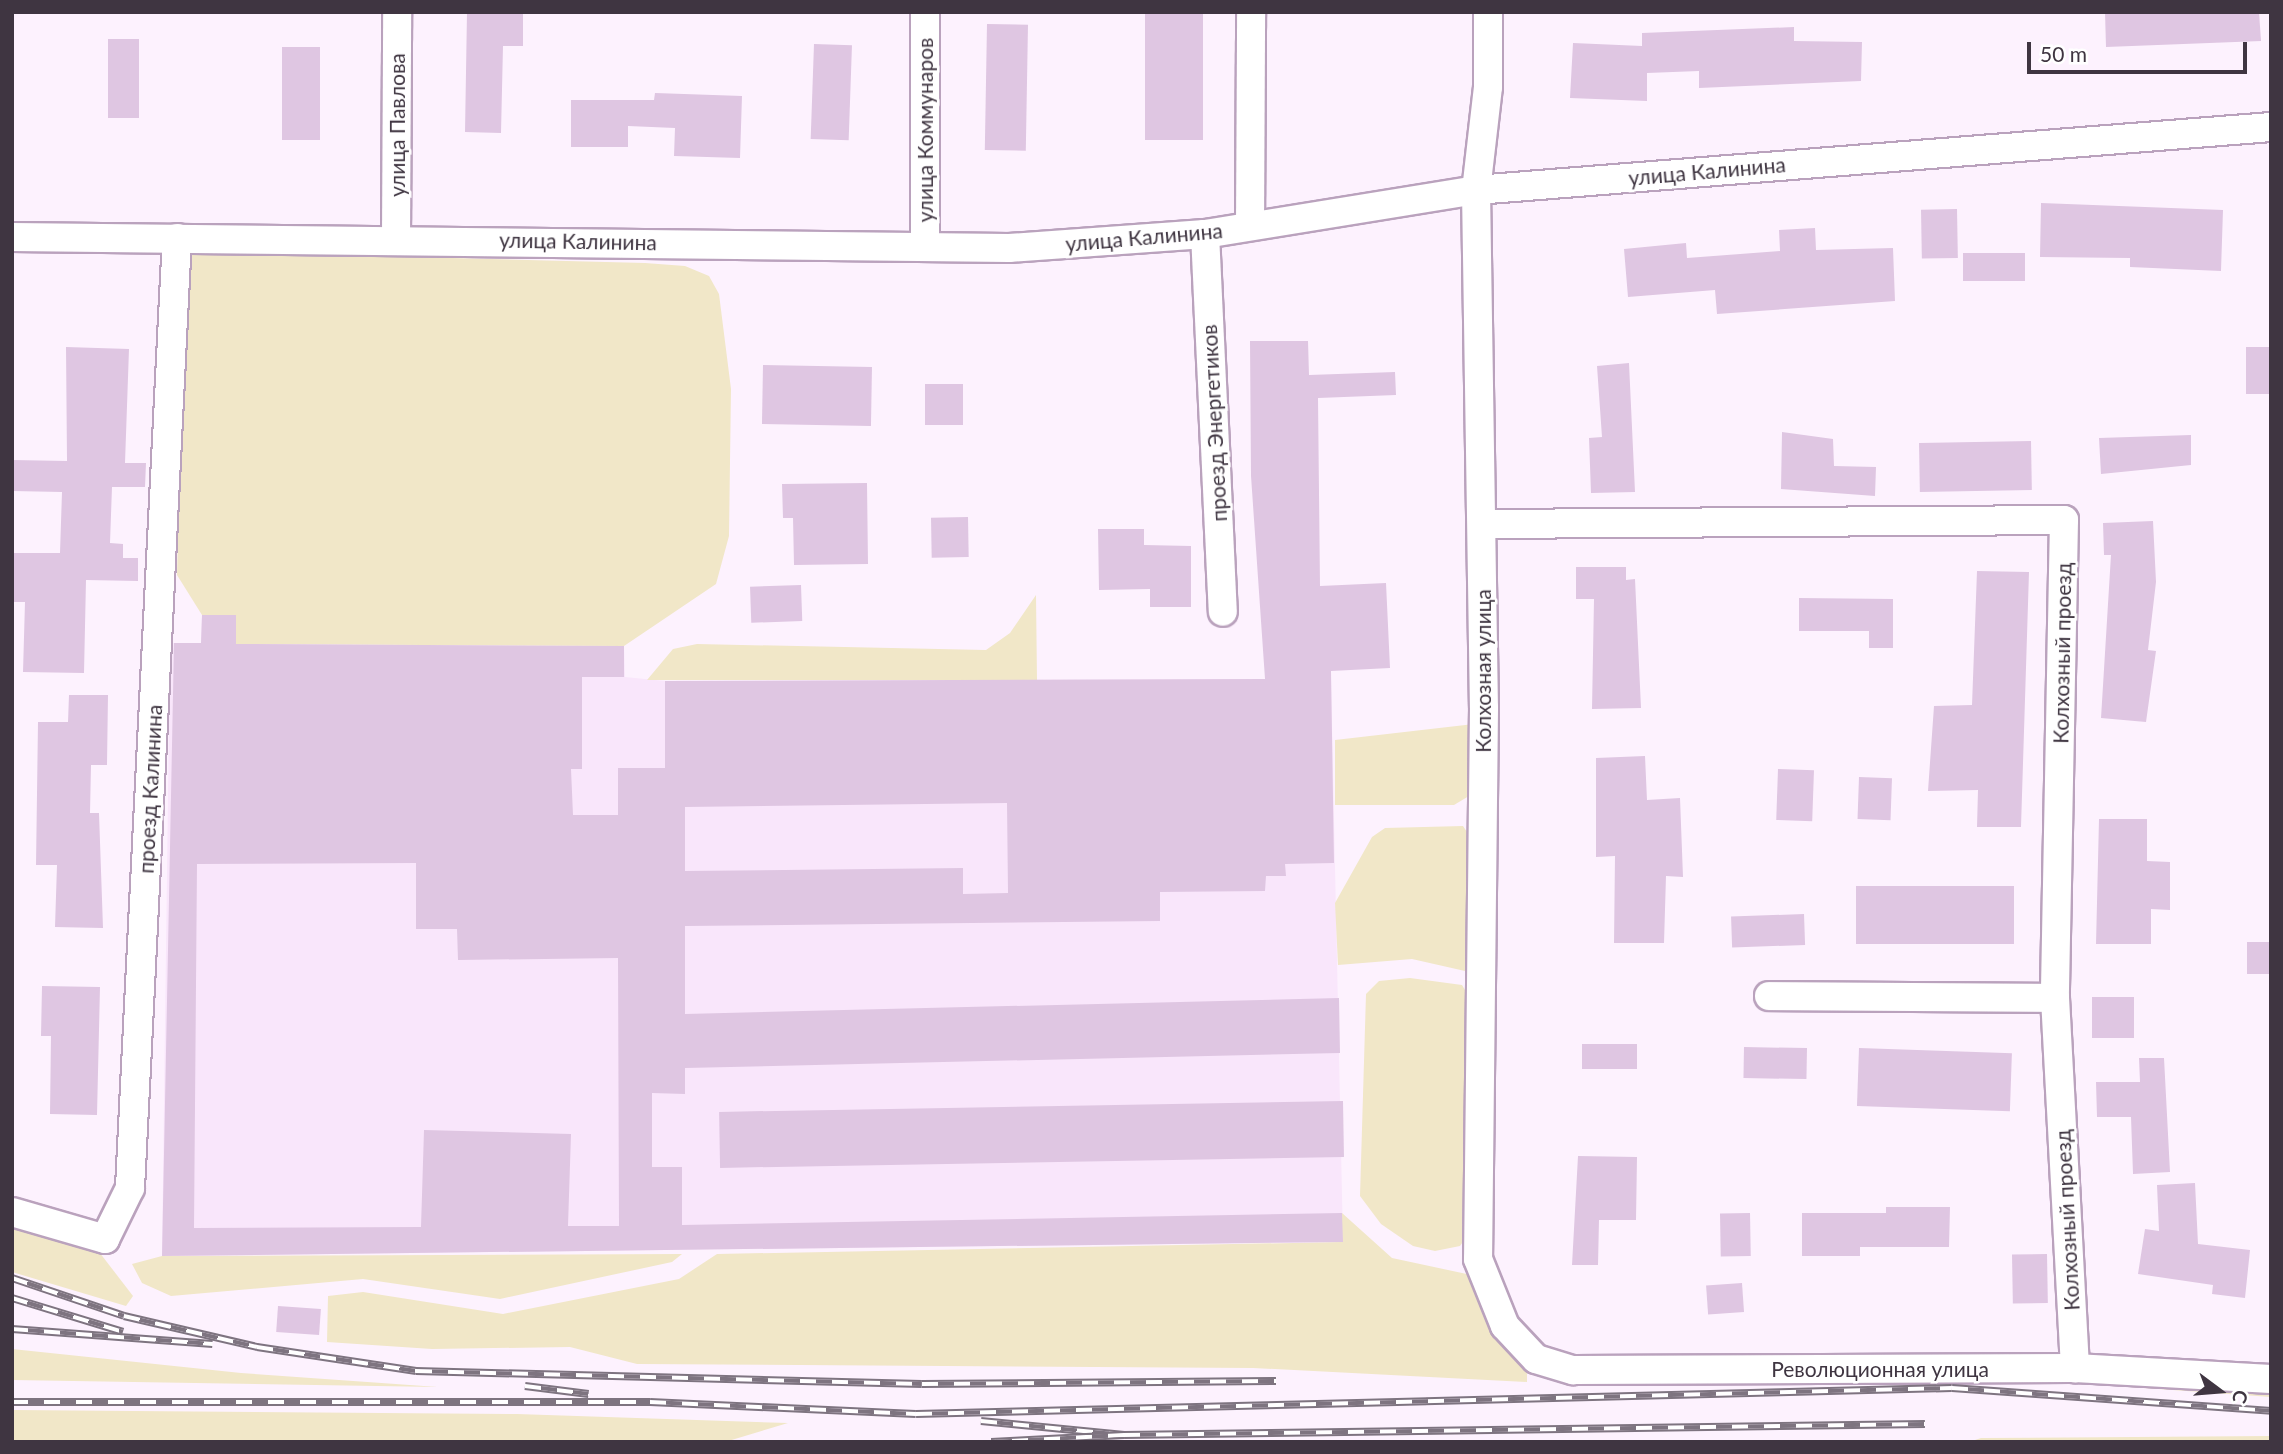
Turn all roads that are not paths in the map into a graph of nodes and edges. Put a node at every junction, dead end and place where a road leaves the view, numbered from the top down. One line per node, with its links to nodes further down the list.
1 (397, 12): 11 (street, улица Павлова)
2 (925, 12): 12 (street, улица Коммунаров)
3 (1251, 12): 7 (street)
4 (1488, 12): 6 (street, Колхозная улица)
5 (2271, 127): 6 (street, улица Калинина)
6 (1476, 190): 7 (street, улица Калинина); 13 (street, Колхозная улица)
7 (1250, 226): 8 (street, улица Калинина)
8 (1205, 234): 12 (street, улица Калинина); 14 (street, проезд Энергетиков)
9 (12, 237): 10 (street, улица Калинина)
10 (177, 238): 11 (street, улица Калинина); 17 (street, проезд Калинина)
11 (396, 238): 12 (street, улица Калинина)
12 (925, 247)
13 (1482, 524): 16 (street, Колхозный проезд); 18 (street, Колхозная улица)
14 (1223, 612)
15 (1769, 996): 16 (street)
16 (2055, 998): 19 (street, Колхозный проезд)
17 (12, 1212)
18 (1505, 1325): 19 (street, Революционная улица)
19 (2075, 1368): 20 (street, Революционная улица)
20 (2271, 1379)

